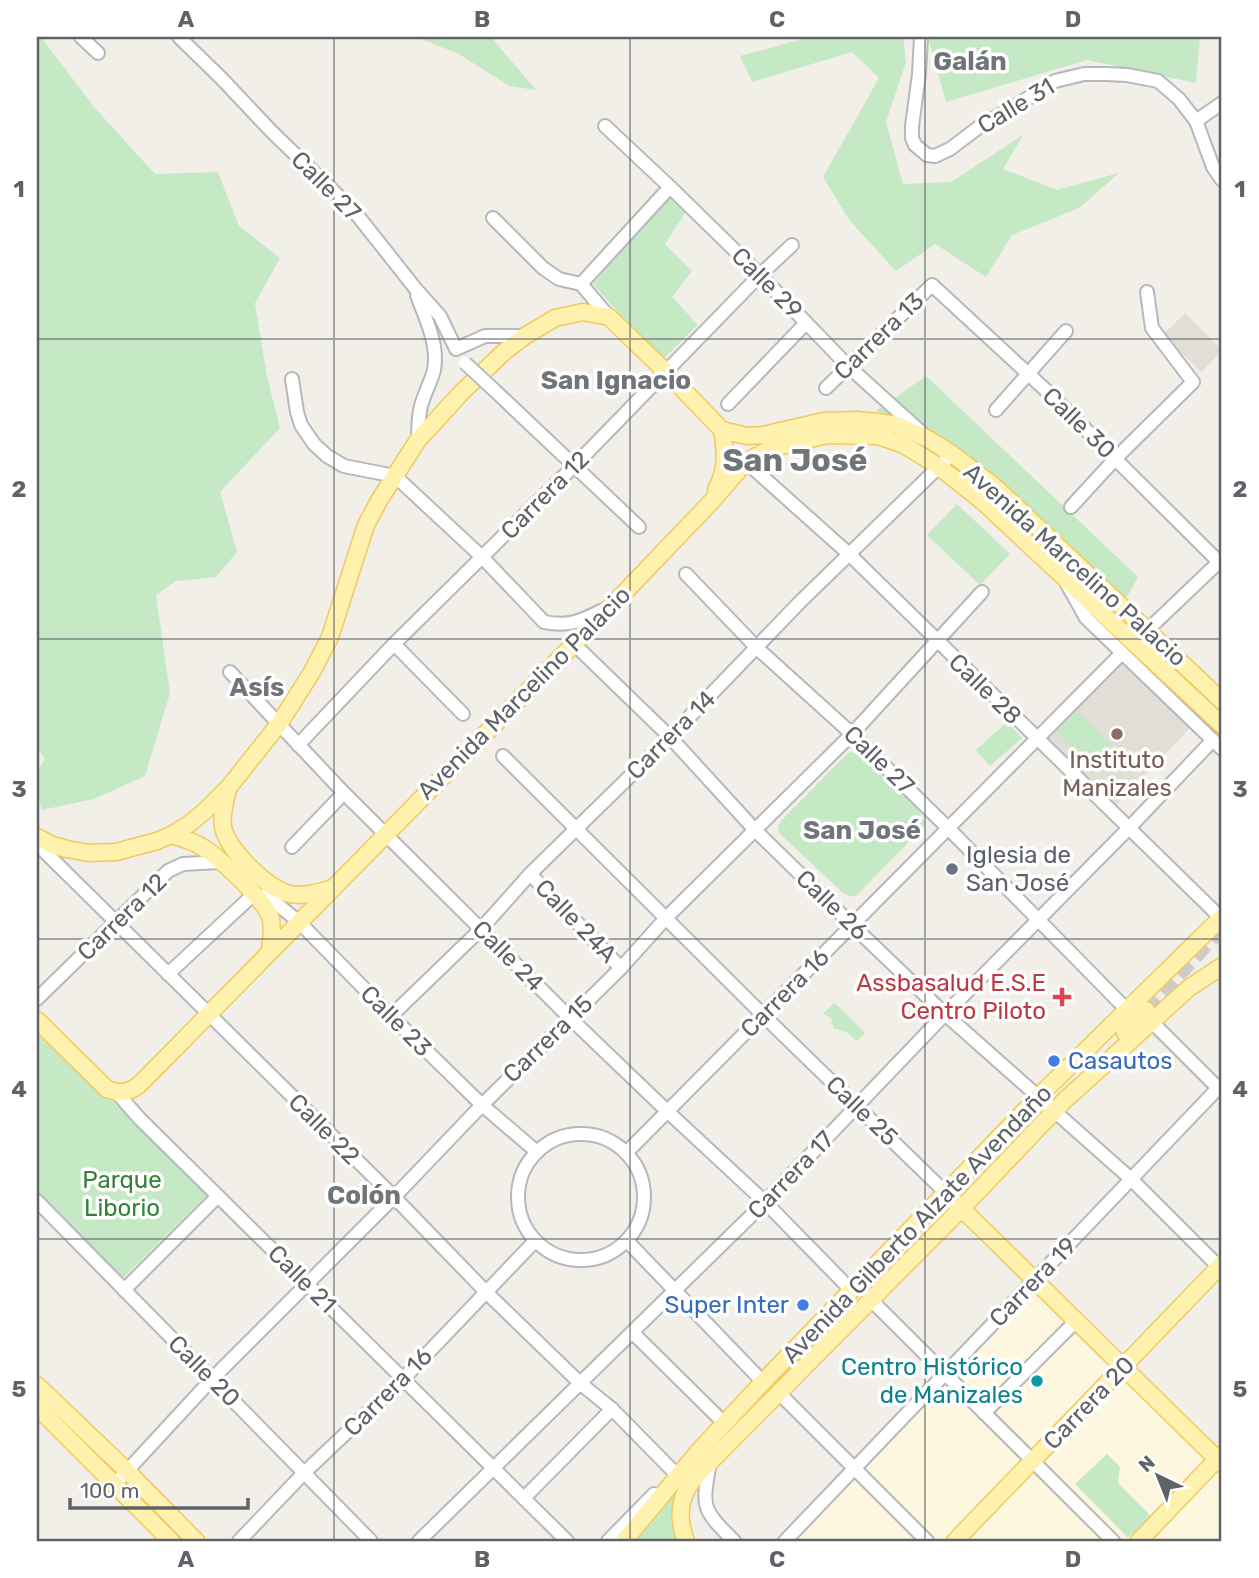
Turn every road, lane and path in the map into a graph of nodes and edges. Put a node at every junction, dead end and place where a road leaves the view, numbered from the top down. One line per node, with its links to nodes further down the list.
1 (81, 37): 4 (street)
2 (179, 37): 15 (street, Calle 27)
3 (921, 37): 6 (street, Calle 31)
4 (98, 53)
5 (1222, 103): 6 (street)
6 (1196, 121): 8 (street, Calle 31)
7 (605, 126): 9 (street, Calle 29)
8 (1222, 180)
9 (670, 187): 12 (street, Calle 29); 13 (street)
10 (493, 218): 13 (street)
11 (792, 245): 12 (street, Carrera 12)
12 (760, 275): 18 (street, Calle 29); 23 (street, Carrera 12)
13 (580, 284): 17 (street)
14 (932, 285): 22 (street, Carrera 13); 24 (street, Calle 30)
15 (415, 288): 20 (street, Calle 27); 30 (street)
16 (1146, 292): 33 (street)
17 (609, 317): 20 (main road); 23 (main road)
18 (806, 323): 22 (street, Calle 29); 27 (street)
19 (1066, 331): 24 (street)
20 (524, 336): 30 (main road)
21 (465, 363): 35 (street, bridge)
22 (848, 366): 26 (street, Carrera 13); 31 (street, Calle 29)
23 (667, 373): 29 (main road); 35 (street, Carrera 12)
24 (1027, 374): 28 (street); 33 (street, Calle 30)
25 (292, 379): 37 (street)
26 (826, 388)
27 (729, 404)
28 (996, 410)
29 (722, 430): 31 (main road, Avenida Marcelino Palacio); 38 (main road)
30 (418, 439): 37 (main road)
31 (930, 440): 32 (main road, Avenida Marcelino Palacio)
32 (952, 453): 36 (street, Carrera 14); 47 (main road, Avenida Marcelino Palacio)
33 (1115, 458): 39 (street); 43 (street, Calle 30)
34 (746, 462): 36 (main road, Avenida Marcelino Palacio); 38 (main road, Avenida Marcelino Palacio); 41 (street, Calle 28)
35 (575, 466): 40 (street); 42 (street, Carrera 12)
36 (938, 466): 41 (street, Carrera 14); 52 (main road, Avenida Marcelino Palacio)
37 (396, 476): 42 (street); 56 (main road)
38 (711, 502): 46 (main road, Avenida Marcelino Palacio)
39 (1071, 507)
40 (639, 527)
41 (849, 554): 48 (street, Calle 28); 51 (street, Carrera 14)
42 (482, 557): 46 (street); 49 (street, Carrera 12)
43 (1221, 562): 47 (street, Carrera 16)
44 (686, 574): 51 (street, Calle 27)
45 (982, 592): 48 (street, Carrera 15)
46 (612, 605): 50 (main road, Avenida Marcelino Palacio)
47 (1147, 630): 52 (street, Carrera 16); 54 (main road, Avenida Marcelino Palacio)
48 (937, 642): 58 (street, Carrera 15); 60 (street, Calle 28)
49 (394, 643): 55 (street); 61 (street, Carrera 12)
50 (574, 644): 59 (street, Calle 26); 70 (main road, Avenida Marcelino Palacio)
51 (757, 648): 58 (street, Calle 27); 59 (street, Carrera 14)
52 (1128, 648): 57 (main road, Avenida Marcelino Palacio); 60 (street, Carrera 16); 62 (street)
53 (230, 672): 56 (street, Calle 24)
54 (1222, 701)
55 (463, 714)
56 (279, 724): 61 (street, Calle 24); 64 (main road)
57 (1222, 725)
58 (852, 734): 66 (street, Calle 27); 69 (street, Carrera 15)
59 (670, 737): 68 (street, Carrera 14); 69 (street, Calle 26)
60 (1036, 739): 66 (street, Carrera 16); 67 (street, Calle 28)
61 (298, 745): 65 (street, Calle 24)
62 (1217, 745): 67 (street, Carrera 17)
63 (503, 756): 68 (street, Calle 25)
64 (229, 787): 71 (main road); 76 (main road)
65 (344, 793): 70 (street, Calle 24); 73 (street)
66 (948, 828): 79 (street, Calle 27); 83 (street, Carrera 16)
67 (1129, 828): 79 (street, Carrera 17); 80 (street, Calle 28)
68 (575, 829): 75 (street, Carrera 14); 78 (street, Calle 25)
69 (755, 830): 78 (street, Carrera 15); 83 (street, Calle 26)
70 (385, 834): 76 (main road, Avenida Marcelino Palacio); 84 (street, Calle 24)
71 (171, 835): 72 (main road); 74 (main road)
72 (38, 838): 81 (street, Calle 22)
73 (292, 847)
74 (220, 862): 77 (main road); 81 (street, Carrera 12)
75 (530, 874): 84 (street, Carrera 14); 87 (street, Calle 24A)
76 (333, 888): 82 (main road, Avenida Marcelino Palacio)
77 (254, 894): 82 (street, Calle 23); 85 (main road); 88 (street)
78 (666, 918): 87 (street, Carrera 15); 93 (street, Calle 25)
79 (1038, 918): 90 (street, Calle 27); 92 (street, Carrera 17)
80 (1222, 918): 90 (main road, Avenida Gilberto Alzate Avendaño)
81 (116, 922): 88 (street, Calle 22); 89 (street, Carrera 12)
82 (300, 923): 85 (main road, Avenida Marcelino Palacio); 94 (street, Calle 23)
83 (852, 925): 92 (street, Calle 26); 93 (street, Carrera 16)
84 (481, 929): 94 (street, Carrera 14); 96 (street, Calle 24)
85 (270, 952): 91 (main road, Avenida Marcelino Palacio)
86 (1222, 966): 95 (main road, Avenida Gilberto Alzate Avendaño)
87 (621, 968): 96 (street, Carrera 15)
88 (168, 974): 91 (street, Calle 22)
89 (37, 999)
90 (1126, 1010): 100 (main road, Avenida Gilberto Alzate Avendaño)
91 (208, 1014): 99 (main road, Avenida Marcelino Palacio); 110 (street, Calle 22)
92 (945, 1014): 100 (street, Calle 26); 103 (street, Carrera 17)
93 (763, 1015): 103 (street, Calle 25); 104 (street, Carrera 16)
94 (391, 1016): 101 (street, Calle 23)
95 (1149, 1016): 98 (street); 102 (main road, Avenida Gilberto Alzate Avendaño)
96 (570, 1018): 101 (street, Carrera 15); 104 (street, Calle 24)
97 (40, 1026): 99 (main road, Calle 21)
98 (1221, 1088): 107 (street, Carrera 19)
99 (117, 1093): 109 (street, Calle 21)
100 (1038, 1097): 102 (street, Calle 26); 108 (main road, Avenida Gilberto Alzate Avendaño)
101 (482, 1105): 105 (street, Calle 23); 110 (street, Carrera 15)
102 (1060, 1105): 107 (street, Calle 26); 113 (main road, Avenida Gilberto Alzate Avendaño)
103 (858, 1106): 108 (street, Calle 25); 112 (street, Carrera 17)
104 (667, 1111): 106 (street, Carrera 16); 112 (street, Calle 24)
105 (537, 1152): 106 (street); 114 (street)
106 (626, 1153): 115 (street)
107 (1131, 1180): 116 (street, Calle 26); 117 (street, Carrera 19)
108 (946, 1193): 113 (main road, Calle 25); 121 (main road, Avenida Gilberto Alzate Avendaño)
109 (218, 1196): 118 (street, Calle 21); 119 (street)
110 (394, 1197): 118 (street, Carrera 15); 122 (street, Calle 22)
111 (37, 1201): 119 (street, Calle 20)
112 (765, 1202): 120 (street, Carrera 17); 121 (street, Calle 24)
113 (962, 1208): 117 (main road, Calle 25); 123 (main road, Avenida Gilberto Alzate Avendaño)
114 (535, 1241): 115 (street); 122 (street, Carrera 16)
115 (627, 1241): 120 (street)
116 (1221, 1267): 126 (main road, Carrera 20)
117 (1034, 1280): 124 (main road, Calle 25); 127 (street, Carrera 19)
118 (306, 1283): 128 (street, Carrera 15); 129 (street, Calle 21)
119 (124, 1290): 128 (street, Calle 20)
120 (675, 1290): 125 (street, Carrera 17); 130 (street)
121 (852, 1291): 130 (main road, Avenida Gilberto Alzate Avendaño)
122 (486, 1292): 129 (street, Carrera 16); 131 (street, Calle 22)
123 (871, 1300): 127 (street); 133 (main road, Avenida Gilberto Alzate Avendaño)
124 (1076, 1321): 126 (main road, Calle 25); 136 (street)
125 (633, 1332): 131 (street, Carrera 17); 137 (street)
126 (1123, 1367): 139 (main road, Calle 25); 140 (main road, Carrera 20)
127 (945, 1374): 136 (street); 141 (street, Carrera 19)
128 (212, 1379): 143 (street, Carrera 15); 144 (street, Calle 20)
129 (403, 1379): 142 (street, Calle 21); 144 (street, Carrera 16)
130 (763, 1382): 137 (main road, Avenida Gilberto Alzate Avendaño)
131 (581, 1384): 135 (street, Calle 22); 142 (street, Carrera 17)
132 (37, 1385): 143 (main road)
133 (779, 1393): 138 (main road, Avenida Gilberto Alzate Avendaño); 141 (street)
134 (37, 1407): 146 (main road)
135 (612, 1409): 145 (street, Calle 22); 147 (street)
136 (984, 1413): 140 (street)
137 (724, 1423): 138 (main road, Avenida Gilberto Alzate Avendaño)
138 (704, 1457): 145 (street); 155 (main road, Avenida Gilberto Alzate Avendaño); 156 (main road, Avenida Gilberto Alzate Avendaño); 157 (street)
139 (1221, 1459): 162 (main road)
140 (1032, 1461): 160 (main road, Carrera 20); 161 (street)
141 (855, 1468): 158 (street, Carrera 19); 159 (street)
142 (494, 1469): 147 (street, Calle 21); 152 (street, Carrera 17)
143 (127, 1471): 146 (street, Carrera 15); 149 (main road)
144 (304, 1473): 150 (street, Carrera 16); 151 (street, Calle 20)
145 (675, 1473): 154 (street)
146 (114, 1485): 148 (main road)
147 (524, 1499): 153 (street, Calle 21)
148 (171, 1541)
149 (196, 1541)
150 (239, 1541)
151 (371, 1541)
152 (419, 1541)
153 (567, 1541)
154 (608, 1541)
155 (624, 1541)
156 (686, 1541)
157 (734, 1541)
158 (785, 1541)
159 (927, 1541)
160 (955, 1541)
161 (1113, 1541)
162 (1139, 1541)

